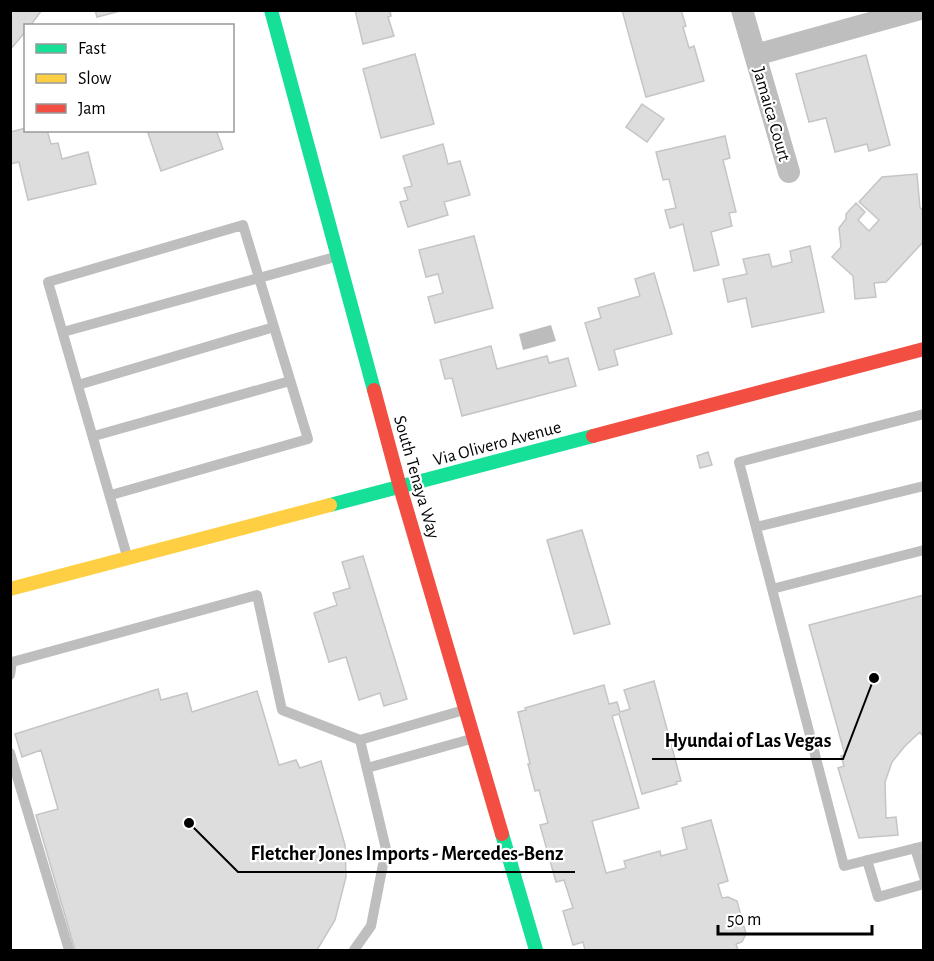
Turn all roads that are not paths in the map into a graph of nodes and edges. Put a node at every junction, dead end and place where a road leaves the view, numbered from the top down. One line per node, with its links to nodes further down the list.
1 (271, 10): 8 (street, South Tenaya Way)
2 (742, 10): 6 (street, Jamaica Court)
3 (917, 10): 6 (street, Jamaica Court)
4 (921, 10): 5 (street)
5 (924, 18)
6 (755, 55): 7 (street, Jamaica Court)
7 (789, 172)
8 (338, 256): 9 (lane); 18 (street, South Tenaya Way)
9 (259, 277): 10 (lane); 11 (lane); 11 (lane)
10 (274, 327): 13 (lane); 14 (lane)
11 (63, 332): 14 (lane)
12 (924, 349): 18 (street, Via Olivero Avenue)
13 (290, 381): 16 (lane); 19 (lane)
14 (78, 385): 16 (lane)
15 (924, 414): 20 (lane)
16 (94, 436): 19 (lane)
17 (924, 486): 20 (lane)
18 (400, 487): 22 (street, Via Olivero Avenue); 26 (street, South Tenaya Way)
19 (111, 495): 22 (lane)
20 (756, 527): 23 (lane)
21 (924, 550): 23 (lane)
22 (128, 559): 24 (street, Via Olivero Avenue)
23 (772, 589): 32 (lane)
24 (10, 590)
25 (10, 675): 28 (lane)
26 (465, 710): 27 (street, South Tenaya Way); 28 (lane)
27 (472, 738): 30 (lane); 37 (street, South Tenaya Way)
28 (360, 740): 30 (lane)
29 (10, 753): 35 (lane)
30 (367, 768): 36 (lane)
31 (919, 847): 32 (lane); 33 (lane)
32 (867, 860): 34 (lane)
33 (924, 878)
34 (924, 884)
35 (69, 951)
36 (354, 951)
37 (536, 951)

